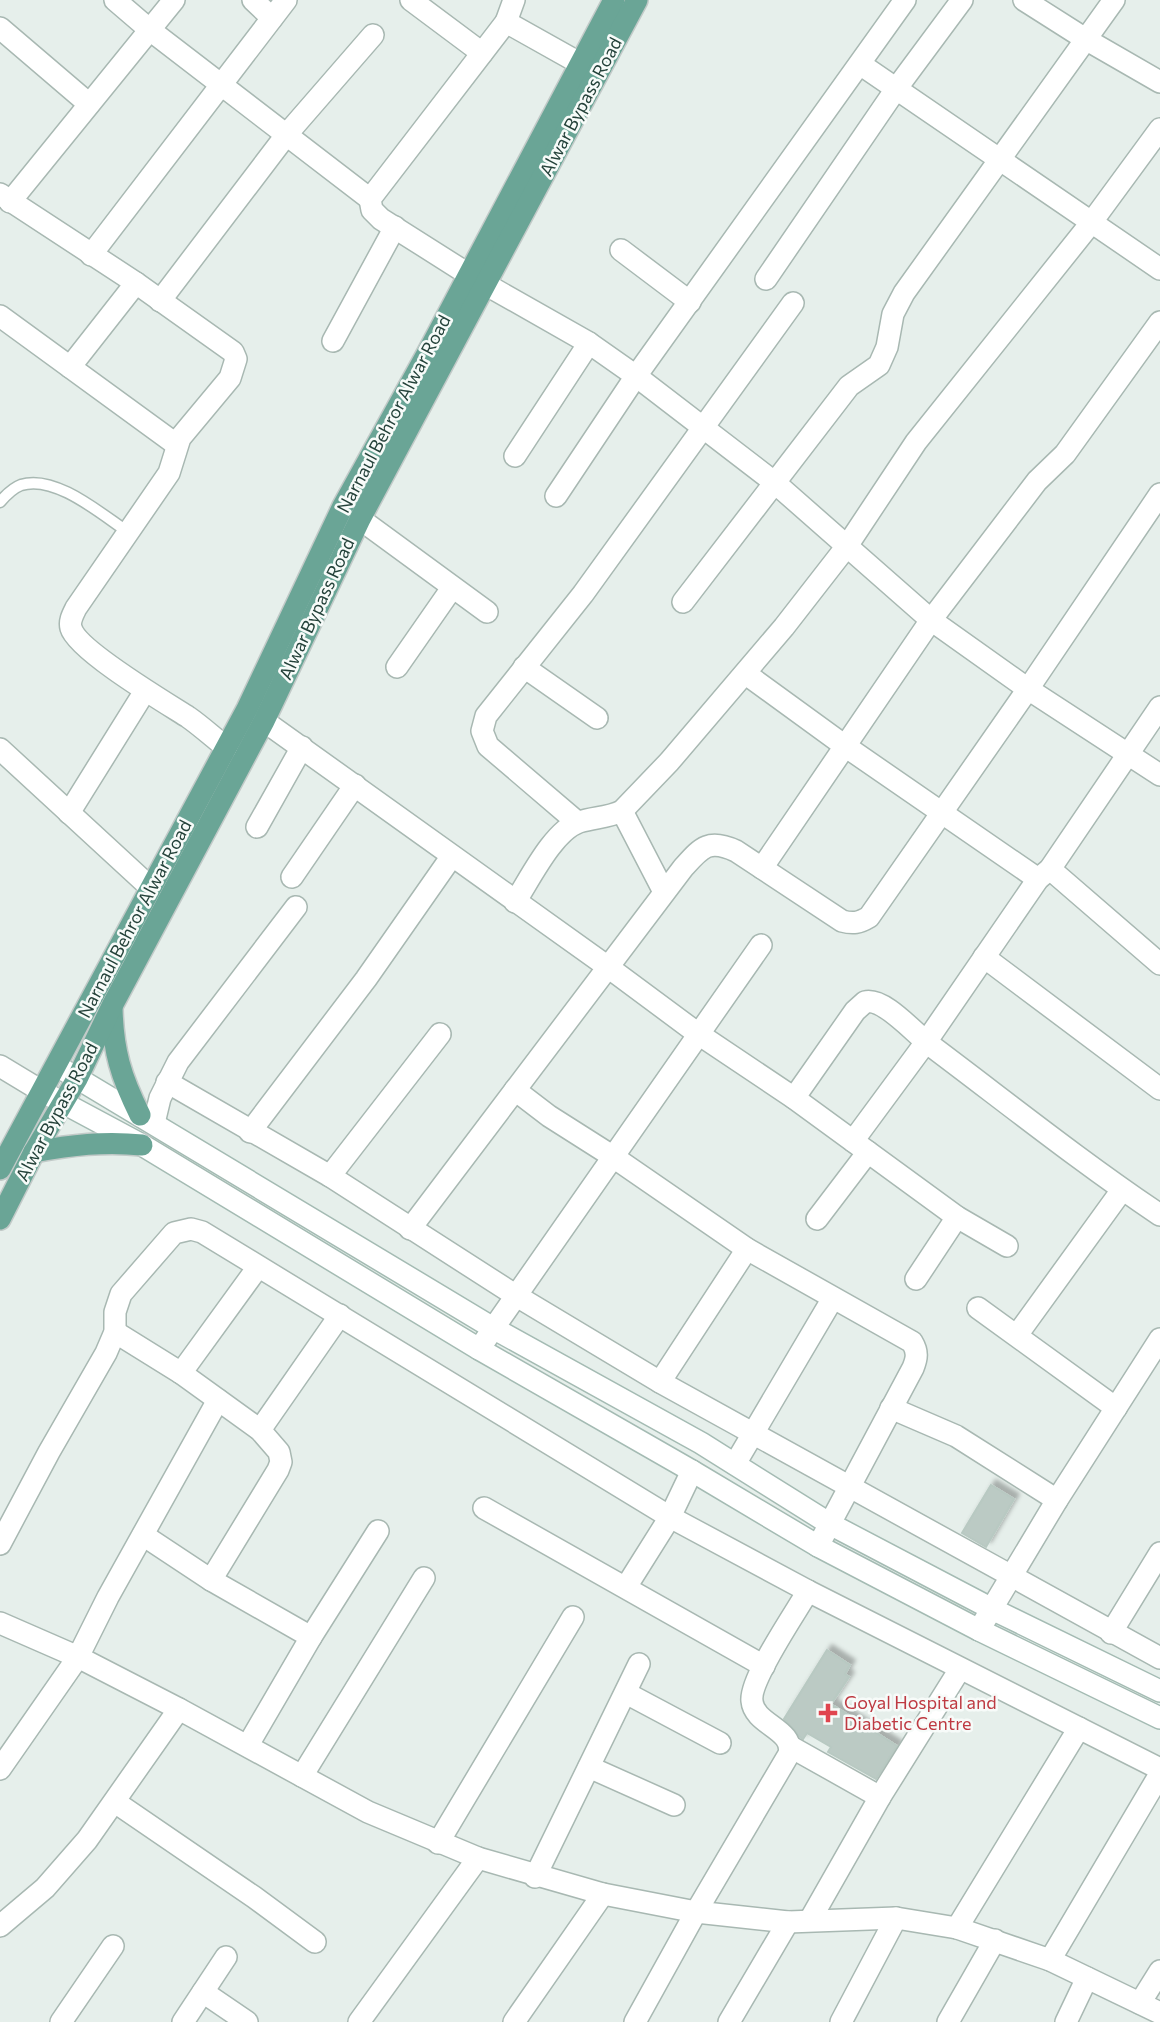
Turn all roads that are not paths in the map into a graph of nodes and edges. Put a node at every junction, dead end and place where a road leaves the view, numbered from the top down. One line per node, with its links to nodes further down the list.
1 (115, 0): 16 (street)
2 (174, 0): 16 (street)
3 (253, 0): 13 (street)
4 (286, 0): 13 (street)
5 (411, 0): 19 (street)
6 (514, 0): 14 (street)
7 (614, 0): 20 (main road, Narnaul Behror Alwar Road)
8 (637, 0): 36 (main road, Alwar Bypass Road)
9 (905, 0): 21 (street)
10 (962, 0): 24 (street)
11 (1024, 0): 18 (street)
12 (1114, 0): 18 (street)
13 (272, 18): 23 (street)
14 (506, 22): 19 (street); 20 (street)
15 (0, 28): 25 (street)
16 (150, 30): 23 (street); 25 (street)
17 (373, 35): 27 (street)
18 (1087, 40): 22 (street); 28 (street)
19 (482, 53): 30 (street)
20 (581, 64): 36 (main road, Narnaul Behror Alwar Road)
21 (860, 64): 24 (street); 40 (street)
22 (1160, 82)
23 (222, 85): 27 (street); 34 (street)
24 (896, 89): 28 (street); 37 (street)
25 (89, 104): 29 (street)
26 (1160, 129): 31 (street)
27 (287, 134): 30 (street); 39 (street)
28 (998, 160): 31 (street); 51 (street)
29 (3, 198): 34 (street)
30 (370, 199): 32 (street)
31 (1091, 223): 35 (street); 57 (street)
32 (395, 227): 36 (street); 44 (street)
33 (621, 250): 40 (street)
34 (92, 255): 38 (street)
35 (1160, 269)
36 (476, 279): 45 (street); 55 (main road, Alwar Bypass Road); 72 (main road, Narnaul Behror Alwar Road)
37 (766, 279)
38 (135, 283): 39 (street); 46 (street)
39 (160, 301): 49 (street)
40 (690, 302): 47 (street)
41 (793, 303): 48 (street)
42 (0, 316): 46 (street)
43 (1160, 322): 61 (street)
44 (333, 341)
45 (589, 343): 47 (street); 50 (street)
46 (69, 367): 49 (street)
47 (636, 376): 48 (street); 53 (street)
48 (705, 428): 51 (street); 63 (street)
49 (177, 444): 56 (street)
50 (515, 456)
51 (774, 482): 57 (street); 59 (street)
52 (1160, 494): 65 (street)
53 (556, 496)
54 (0, 502): 56 (lane)
55 (360, 519): 58 (street); 69 (main road, Alwar Bypass Road)
56 (128, 532): 66 (street)
57 (847, 547): 61 (street); 64 (street)
58 (452, 588): 60 (street); 62 (street)
59 (683, 602)
60 (487, 612)
61 (931, 620): 65 (street); 70 (street)
62 (397, 667)
63 (524, 667): 68 (street); 80 (street)
64 (746, 674): 70 (street); 77 (street)
65 (1028, 689): 74 (street); 79 (street)
66 (145, 691): 72 (street); 78 (street)
67 (1160, 707): 74 (street)
68 (597, 718)
69 (264, 721): 71 (street); 94 (main road, Alwar Bypass Road)
70 (845, 746): 79 (street); 83 (street)
71 (302, 747): 76 (street); 81 (street)
72 (227, 748): 86 (main road, Narnaul Behror Alwar Road)
73 (0, 749): 78 (street)
74 (1128, 752): 75 (street); 84 (street)
75 (1160, 775)
76 (355, 785): 82 (street); 85 (street)
77 (622, 811): 80 (street); 87 (street)
78 (69, 813): 86 (street)
79 (942, 813): 83 (street); 84 (street)
80 (577, 822): 88 (street)
81 (257, 827)
82 (452, 856): 88 (street); 108 (street)
83 (762, 868): 87 (street)
84 (1044, 874): 91 (street); 92 (street)
85 (292, 877)
86 (151, 888): 99 (main road, Narnaul Behror Alwar Road)
87 (664, 892): 93 (street)
88 (515, 902): 93 (street)
89 (296, 907): 101 (street)
90 (761, 945): 95 (street)
91 (984, 957): 97 (street); 102 (street)
92 (1160, 964)
93 (608, 967): 95 (street); 103 (street)
94 (112, 1006): 100 (main road, Alwar Bypass Road); 107 (main road)
95 (697, 1033): 105 (street); 112 (street)
96 (440, 1034): 114 (street)
97 (926, 1042): 105 (street); 110 (street); 115 (street)
98 (0, 1066): 104 (street)
99 (57, 1066): 100 (street); 104 (main road, Narnaul Behror Alwar Road)
100 (77, 1079): 106 (main road, Alwar Bypass Road); 107 (street)
101 (167, 1082): 107 (street); 108 (street)
102 (1160, 1089)
103 (515, 1090): 112 (street); 120 (street)
104 (43, 1092): 106 (street); 113 (main road, Alwar Bypass Road)
105 (794, 1098): 110 (street)
106 (62, 1103): 109 (street); 111 (main road, Alwar Bypass Road)
107 (147, 1119): 129 (street)
108 (250, 1132): 114 (street)
109 (142, 1145): 111 (main road); 133 (street)
110 (860, 1146): 117 (street); 119 (street)
111 (34, 1152): 118 (main road, Alwar Bypass Road)
112 (612, 1156): 122 (street); 125 (street)
113 (0, 1169)
114 (330, 1176): 120 (street)
115 (1122, 1190): 116 (street); 131 (street)
116 (1160, 1215)
117 (957, 1217): 121 (street); 124 (street)
118 (0, 1219)
119 (817, 1219)
120 (410, 1229): 125 (street)
121 (1006, 1246)
122 (747, 1250): 126 (street); 135 (street)
123 (258, 1267): 128 (street); 130 (street); 134 (street)
124 (916, 1279)
125 (515, 1295): 129 (street); 135 (street)
126 (832, 1298): 137 (street); 140 (street)
127 (978, 1308): 131 (street)
128 (340, 1315): 139 (street); 146 (street)
129 (493, 1328): 133 (street); 141 (street)
130 (115, 1332): 134 (street); 150 (street)
131 (1017, 1335): 138 (street)
132 (1160, 1339): 138 (street)
133 (479, 1349): 142 (street)
134 (181, 1373): 136 (street)
135 (660, 1382): 140 (street)
136 (218, 1400): 139 (street); 149 (street)
137 (891, 1408): 143 (street); 144 (street)
138 (1116, 1408): 144 (street)
139 (260, 1430): 155 (street)
140 (753, 1433): 141 (street); 143 (street)
141 (735, 1464): 147 (street)
142 (692, 1471): 146 (street); 151 (street)
143 (849, 1488): 147 (street); 153 (street)
144 (1057, 1500): 153 (street)
145 (484, 1508): 156 (street)
146 (670, 1517): 156 (street); 157 (street)
147 (831, 1524): 151 (street); 158 (street)
148 (377, 1531): 163 (street)
149 (143, 1535): 155 (street); 164 (street)
150 (0, 1544)
151 (818, 1546): 161 (street)
152 (1158, 1562): 162 (street)
153 (1013, 1576): 158 (street); 162 (street)
154 (424, 1578): 181 (street)
155 (211, 1580): 163 (street)
156 (626, 1587): 167 (street)
157 (808, 1591): 167 (street); 168 (street)
158 (992, 1609): 161 (street); 169 (street)
159 (573, 1617): 185 (street)
160 (0, 1623): 164 (street)
161 (979, 1630): 172 (street)
162 (1111, 1633): 165 (street)
163 (311, 1637): 175 (street)
164 (78, 1657): 171 (street); 178 (street)
165 (1160, 1658)
166 (639, 1664): 170 (street)
167 (764, 1665): 176 (street)
168 (960, 1669): 173 (street); 182 (street)
169 (1160, 1691)
170 (626, 1693): 174 (street); 177 (street)
171 (179, 1709): 175 (street); 183 (street)
172 (1160, 1718)
173 (1079, 1728): 179 (street); 194 (street)
174 (720, 1743)
175 (248, 1745): 181 (street)
176 (791, 1747): 182 (street); 189 (street)
177 (589, 1768): 184 (street); 187 (street)
178 (0, 1769)
179 (1160, 1769)
180 (1160, 1774): 199 (street)
181 (302, 1776): 185 (street)
182 (880, 1797): 191 (street)
183 (115, 1802): 193 (street); 196 (street)
184 (674, 1805)
185 (438, 1843): 186 (street)
186 (478, 1858): 187 (street); 208 (street)
187 (536, 1877): 188 (street)
188 (603, 1894): 189 (street); 209 (street)
189 (696, 1912): 192 (street); 210 (street)
190 (896, 1918): 191 (street); 194 (street); 212 (street)
191 (810, 1920): 192 (street)
192 (788, 1922): 211 (street)
193 (0, 1926)
194 (957, 1928): 195 (street)
195 (995, 1940): 199 (street); 213 (street)
196 (315, 1942)
197 (113, 1946): 205 (street)
198 (226, 1957): 202 (street)
199 (1049, 1960): 201 (street)
200 (1160, 1971): 203 (street)
201 (1087, 1979): 203 (street); 214 (street)
202 (203, 1992): 206 (street); 207 (street)
203 (1140, 2003): 204 (street)
204 (1160, 2013)
205 (61, 2022)
206 (183, 2022)
207 (247, 2022)
208 (359, 2022)
209 (514, 2022)
210 (635, 2022)
211 (729, 2022)
212 (841, 2022)
213 (948, 2022)
214 (1066, 2022)

